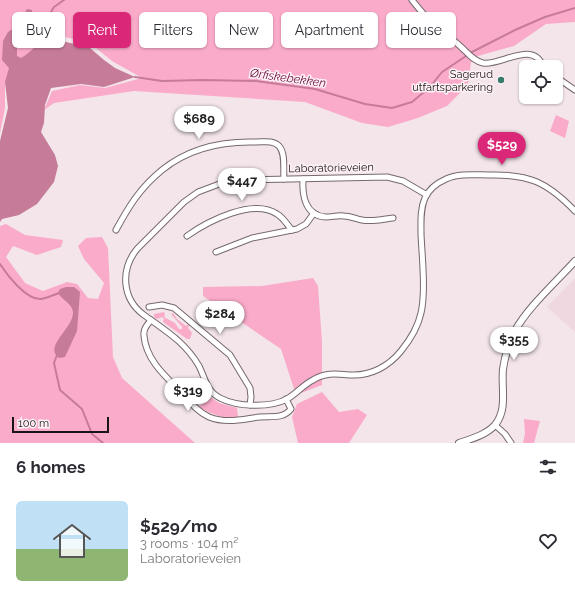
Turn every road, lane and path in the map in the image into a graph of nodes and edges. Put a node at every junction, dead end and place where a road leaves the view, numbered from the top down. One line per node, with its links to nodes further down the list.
1 (412, 0): 2 (street)
2 (540, 60)
3 (563, 82): 4 (street)
4 (575, 90)
5 (284, 179): 6 (street, Laboratorieveien); 11 (street); 17 (street, Laboratorieveien)
6 (303, 179): 7 (street, Laboratorieveien); 9 (street)
7 (427, 195): 8 (street); 18 (street, Laboratorieveien)
8 (575, 210)
9 (314, 213): 10 (street); 12 (street)
10 (394, 218)
11 (116, 230)
12 (292, 230): 13 (street); 14 (street)
13 (187, 236)
14 (216, 252)
15 (575, 261): 20 (street)
16 (149, 306): 19 (street)
17 (151, 320): 18 (street); 19 (street, Laboratorieveien)
18 (286, 399): 19 (street, Laboratorieveien)
19 (250, 405)
20 (495, 425): 21 (street); 22 (street)
21 (459, 443)
22 (511, 443)

